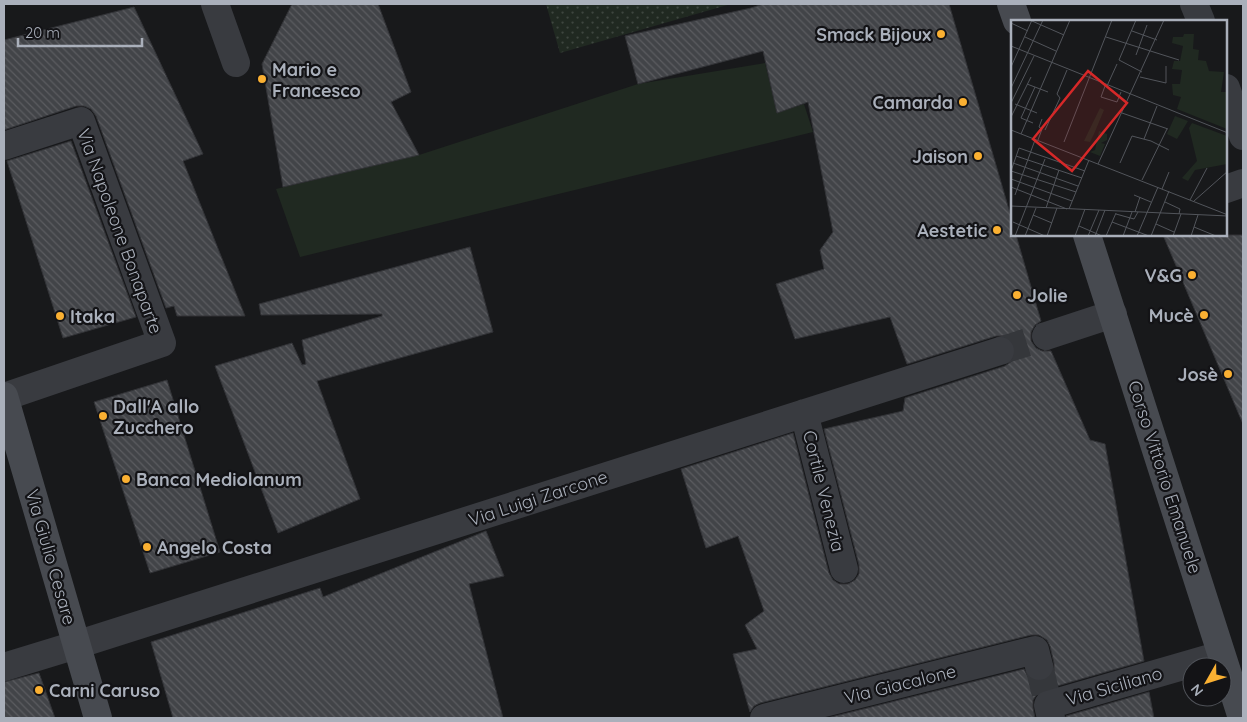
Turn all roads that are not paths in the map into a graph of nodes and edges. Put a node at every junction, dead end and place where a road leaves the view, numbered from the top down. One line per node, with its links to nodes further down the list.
1 (215, 4): 6 (street)
2 (1011, 4): 4 (main road)
3 (1194, 4): 5 (street)
4 (1016, 20)
5 (1201, 20)
6 (236, 63)
7 (1227, 91): 8 (street)
8 (1243, 136)
9 (4, 146): 16 (street, Via Napoleone Bonaparte)
10 (1243, 183): 11 (street)
11 (1227, 189)
12 (1087, 236): 13 (main road, Corso Vittorio Emanuele)
13 (1114, 314): 14 (street); 20 (main road, Corso Vittorio Emanuele)
14 (1046, 336)
15 (1000, 351): 17 (street, Via Luigi Zarcone)
16 (4, 397): 19 (main road, Via Giulio Cesare)
17 (804, 413): 18 (street, Cortile Venezia); 19 (street, Via Luigi Zarcone)
18 (844, 569)
19 (76, 645): 22 (street, Via Luigi Zarcone); 25 (main road, Via Giulio Cesare)
20 (1221, 655): 23 (main road, Corso Vittorio Emanuele); 24 (street, Via Siciliano)
21 (1037, 658): 26 (street, Via Giacalone)
22 (4, 666)
23 (1237, 684): 27 (main road, Corso Vittorio Emanuele)
24 (1048, 706)
25 (98, 718)
26 (764, 718)
27 (1242, 718)

